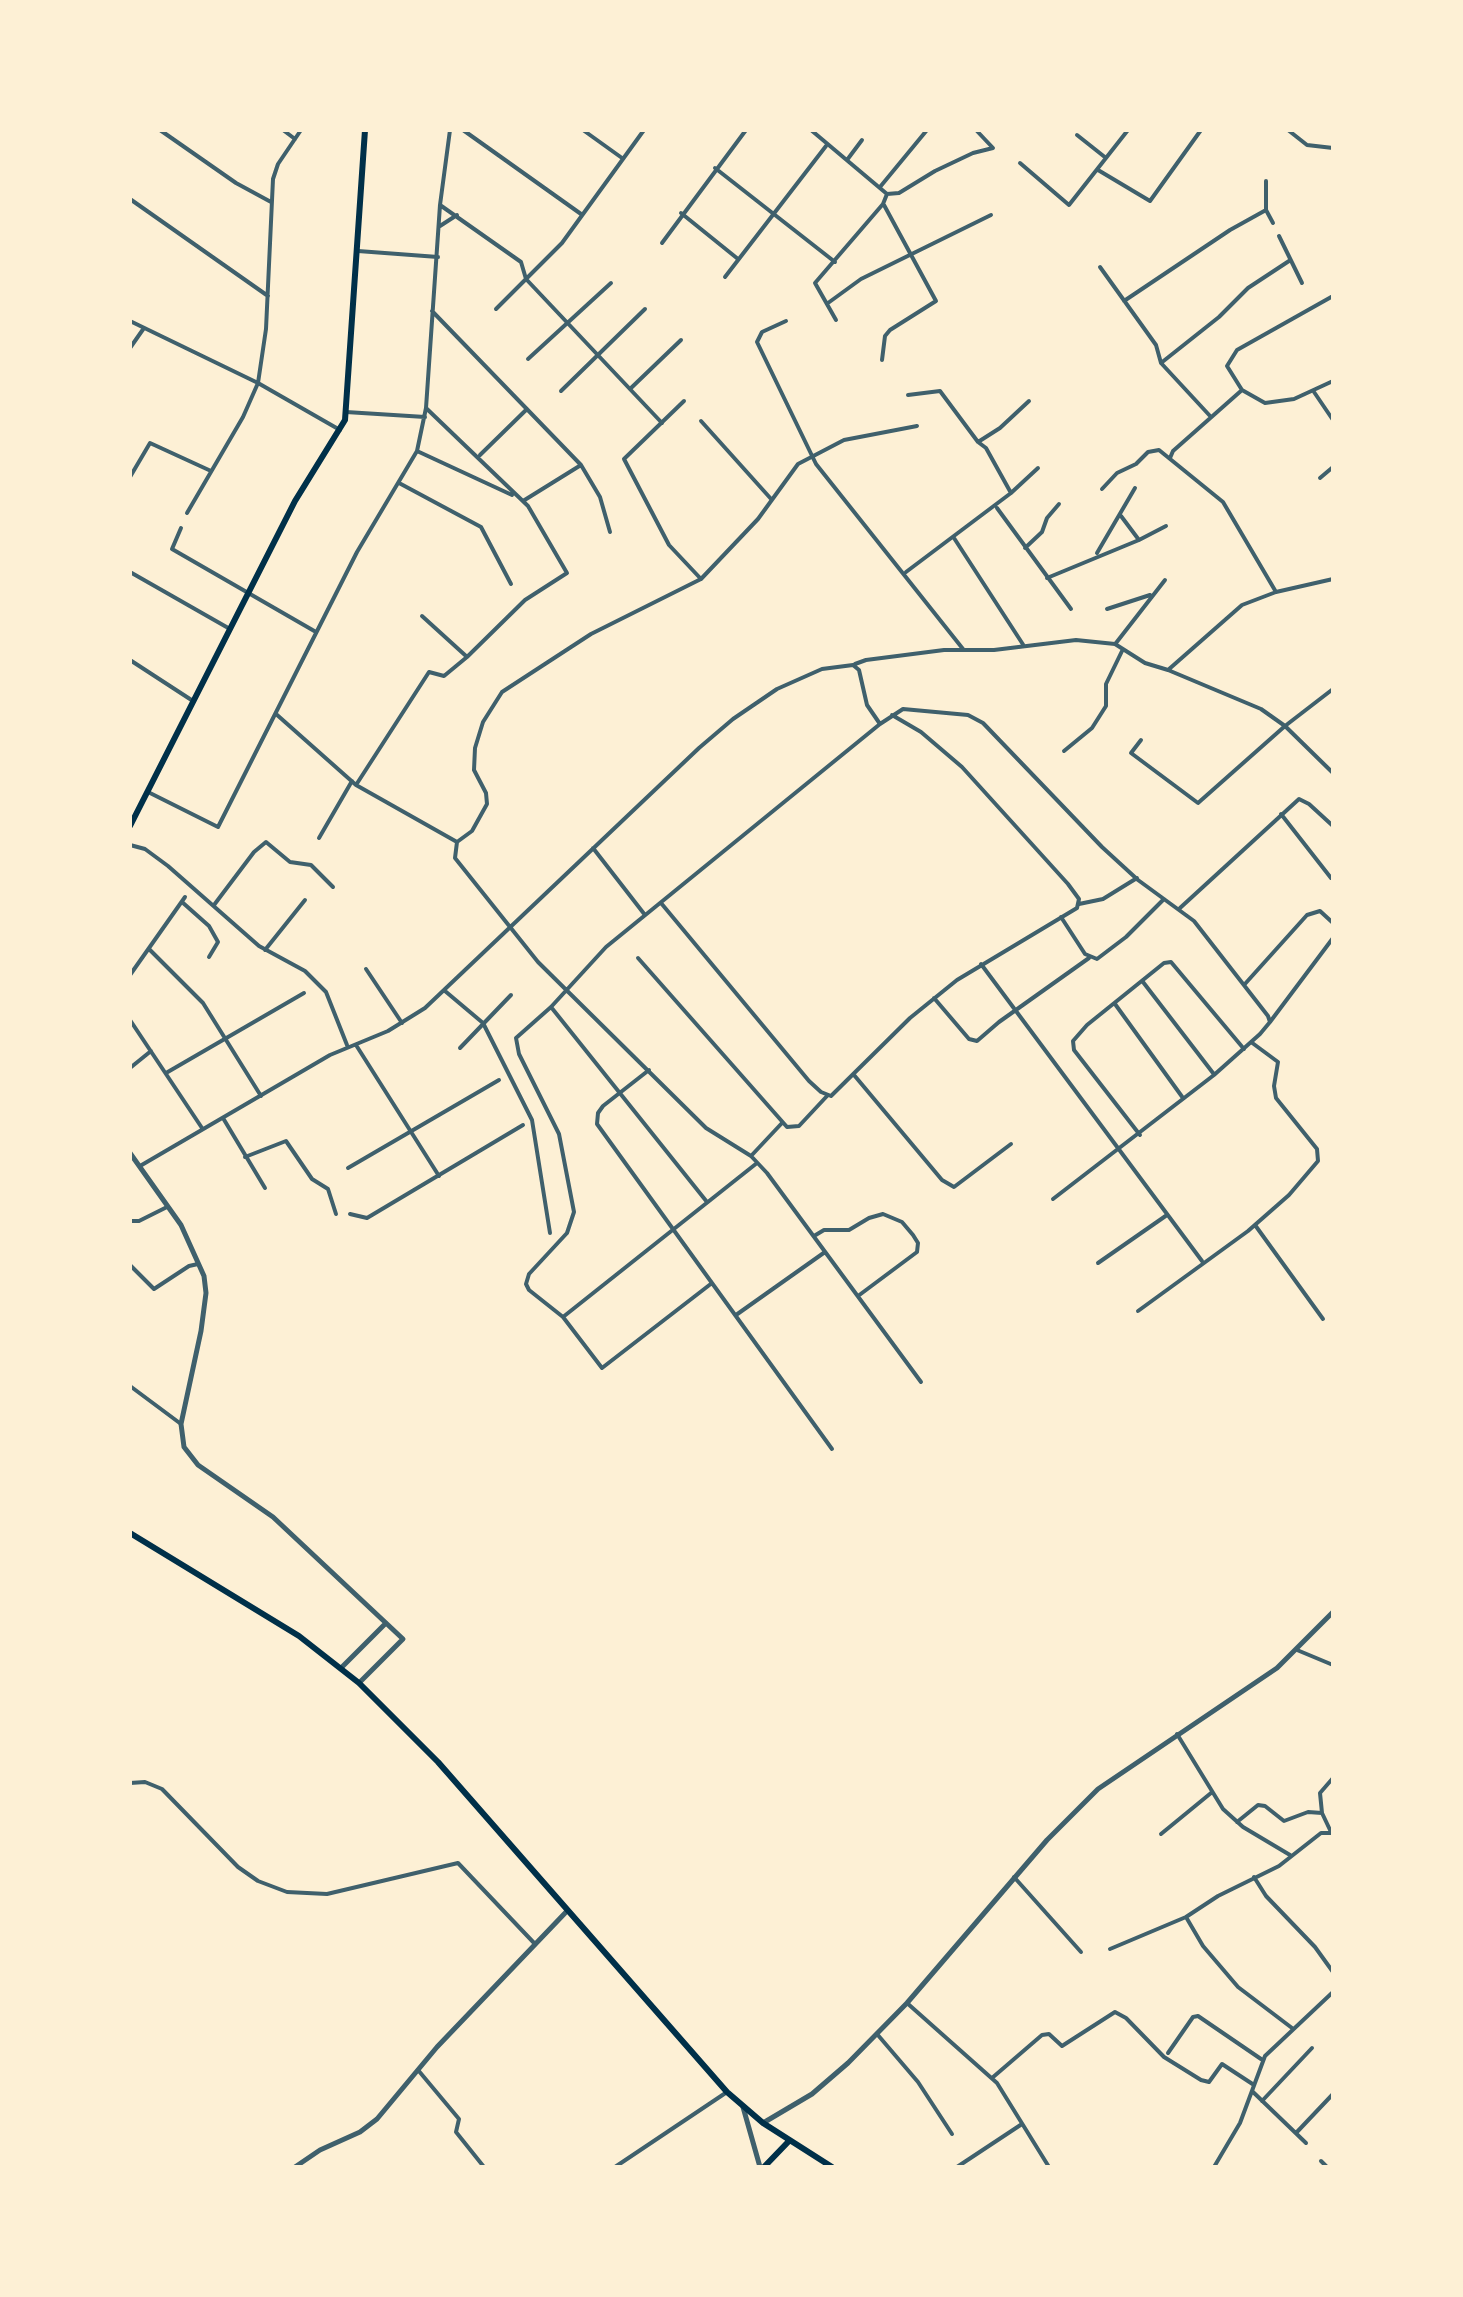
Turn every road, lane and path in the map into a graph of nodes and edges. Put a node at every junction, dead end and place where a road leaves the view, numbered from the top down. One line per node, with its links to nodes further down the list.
1 (160, 130): 31 (street)
2 (283, 130): 17 (street)
3 (301, 130): 17 (street)
4 (365, 130): 44 (main road)
5 (450, 130): 33 (street)
6 (463, 130): 36 (street)
7 (583, 130): 21 (street)
8 (644, 130): 21 (street)
9 (746, 130): 25 (street)
10 (811, 130): 19 (street)
11 (926, 130): 28 (street)
12 (976, 130): 29 (street)
13 (1128, 130): 22 (street)
14 (1201, 130): 26 (street)
15 (1288, 130): 20 (street)
16 (1076, 135): 22 (street)
17 (295, 138): 31 (street)
18 (862, 140): 23 (street)
19 (828, 144): 23 (street); 39 (street)
20 (1333, 148)
21 (622, 158): 36 (street)
22 (1106, 158): 26 (street)
23 (847, 160): 28 (street)
24 (1020, 164): 26 (street)
25 (715, 168): 35 (street); 39 (street)
26 (1098, 170)
27 (1266, 181): 34 (street)
28 (880, 187): 29 (street)
29 (887, 194): 32 (street)
30 (130, 199): 55 (street)
31 (271, 202): 55 (street)
32 (883, 204): 45 (street); 48 (street)
33 (440, 205): 38 (street); 41 (street)
34 (1266, 210): 40 (street); 57 (street)
35 (681, 213): 43 (street); 47 (street)
36 (582, 214): 52 (street)
37 (990, 214): 45 (street)
38 (458, 215): 41 (street); 52 (street)
39 (774, 215): 47 (street); 48 (street)
40 (1272, 223)
41 (438, 228): 46 (street)
42 (1279, 236): 49 (street)
43 (662, 244)
44 (358, 250): 46 (street); 84 (main road)
45 (910, 253): 58 (street); 71 (street)
46 (438, 257): 61 (street)
47 (738, 260): 51 (street)
48 (835, 262): 58 (street)
49 (1289, 262): 54 (street); 72 (street)
50 (1100, 267): 57 (street)
51 (725, 277)
52 (526, 279): 59 (street); 65 (street)
53 (611, 282): 65 (street)
54 (1302, 283)
55 (268, 296): 74 (street)
56 (1333, 296): 76 (street)
57 (1124, 301): 72 (street)
58 (828, 303): 62 (street)
59 (496, 309)
60 (645, 309): 69 (street)
61 (432, 311): 82 (street); 83 (street)
62 (836, 320)
63 (130, 321): 66 (street)
64 (786, 321): 95 (street)
65 (566, 322): 69 (street); 70 (street)
66 (144, 328): 68 (street); 74 (street)
67 (680, 340): 75 (street)
68 (130, 348)
69 (597, 356): 75 (street); 77 (street)
70 (528, 359)
71 (882, 360)
72 (1161, 364): 85 (street)
73 (1333, 380): 78 (street)
74 (258, 383): 91 (street); 100 (street)
75 (628, 390): 89 (street)
76 (1242, 390): 78 (street); 85 (street)
77 (562, 391)
78 (1314, 392): 87 (street)
79 (908, 395): 92 (street)
80 (684, 401): 89 (street)
81 (1029, 401): 92 (street)
82 (426, 408): 86 (street); 94 (street)
83 (527, 410): 94 (street); 97 (street)
84 (346, 412): 86 (street); 91 (main road)
85 (1211, 416): 96 (street)
86 (425, 417): 93 (street)
87 (1333, 420)
88 (701, 421): 108 (street)
89 (662, 423): 123 (street)
90 (917, 426): 95 (street)
91 (340, 430): 128 (main road)
92 (978, 442): 106 (street)
93 (417, 450): 103 (street); 107 (street)
94 (478, 456): 107 (street)
95 (813, 457): 108 (street); 121 (street)
96 (1170, 458): 105 (street); 127 (street)
97 (580, 465): 107 (street); 115 (street)
98 (1333, 467): 102 (street)
99 (1038, 468): 106 (street)
100 (211, 472): 101 (street); 111 (street)
101 (130, 477)
102 (1320, 478)
103 (399, 483): 126 (street); 134 (street)
104 (1136, 488): 112 (street)
105 (1102, 489)
106 (1011, 493): 110 (street)
107 (520, 499): 139 (street)
108 (772, 500): 123 (street)
109 (1059, 504): 118 (street)
110 (996, 507): 116 (street); 118 (street)
111 (187, 513)
112 (1122, 516): 117 (street); 119 (street)
113 (1166, 526): 117 (street)
114 (181, 528): 128 (street)
115 (610, 532)
116 (954, 538): 121 (street); 136 (street)
117 (1139, 540): 119 (street)
118 (1025, 548): 122 (street)
119 (1096, 556): 122 (street)
120 (130, 572): 133 (street)
121 (905, 573): 138 (street)
122 (1047, 578): 130 (street)
123 (700, 579): 158 (street)
124 (1333, 579): 127 (street)
125 (1166, 580): 129 (street)
126 (512, 584)
127 (1276, 592): 142 (street)
128 (251, 593): 133 (main road); 134 (street)
129 (1152, 594): 131 (street); 135 (street)
130 (1070, 609)
131 (1107, 609)
132 (422, 616): 139 (street)
133 (232, 630): 144 (main road)
134 (316, 632): 145 (street)
135 (1115, 644): 136 (street); 137 (street)
136 (1024, 646): 138 (street)
137 (1123, 648): 142 (street); 150 (street)
138 (964, 649): 141 (street)
139 (467, 657): 152 (street)
140 (130, 660): 144 (street)
141 (853, 665): 147 (street); 160 (street)
142 (1168, 670): 148 (street)
143 (1333, 689): 148 (street)
144 (195, 702): 153 (main road)
145 (276, 714): 152 (street); 153 (street)
146 (892, 715): 147 (street); 161 (street); 167 (street)
147 (880, 724): 166 (street)
148 (1285, 726): 149 (street); 151 (street)
149 (1141, 740)
150 (1064, 751)
151 (1333, 773)
152 (354, 783): 157 (street); 158 (street)
153 (148, 792): 155 (main road)
154 (1281, 814): 156 (street); 162 (street); 169 (street)
155 (130, 826)
156 (1333, 826)
157 (318, 838)
158 (457, 842): 173 (street)
159 (130, 844): 168 (street)
160 (593, 848): 170 (street); 173 (street)
161 (1137, 878): 164 (street); 167 (street)
162 (1330, 878)
163 (334, 887): 168 (street)
164 (1164, 899): 169 (street); 179 (street)
165 (305, 900): 176 (street)
166 (661, 903): 170 (street); 212 (street)
167 (1079, 904): 171 (street)
168 (214, 905): 176 (street)
169 (1178, 910): 184 (street)
170 (646, 915): 185 (street)
171 (1060, 917): 179 (street); 180 (street)
172 (1333, 923): 184 (street)
173 (509, 930): 185 (street); 186 (street)
174 (1333, 938): 194 (street)
175 (150, 950): 177 (street); 182 (street); 197 (street)
176 (265, 950): 200 (street)
177 (209, 957)
178 (638, 958): 215 (street)
179 (1088, 958): 192 (street)
180 (980, 964): 189 (street); 192 (street)
181 (366, 968): 195 (street)
182 (130, 975)
183 (1143, 982): 190 (street); 202 (street); 208 (street)
184 (1244, 985): 194 (street)
185 (567, 990): 191 (street); 205 (street)
186 (445, 991): 195 (street); 196 (street)
187 (304, 993): 197 (street)
188 (510, 995): 196 (street)
189 (934, 998): 192 (street); 207 (street)
190 (1116, 1004): 213 (street); 219 (street)
191 (552, 1007): 210 (street); 250 (street)
192 (1013, 1011): 221 (street)
193 (130, 1020): 203 (street)
194 (1270, 1022): 198 (street)
195 (402, 1023): 199 (street)
196 (483, 1024): 201 (street); 239 (street)
197 (224, 1039): 206 (street); 211 (street)
198 (1251, 1042): 202 (street); 237 (street)
199 (356, 1044): 200 (street); 218 (street)
200 (347, 1048): 211 (street)
201 (460, 1048)
202 (1244, 1050): 208 (street)
203 (151, 1052): 204 (street); 206 (street)
204 (130, 1068)
205 (649, 1070): 210 (street); 223 (street)
206 (166, 1073): 217 (street)
207 (854, 1075): 212 (street); 220 (street)
208 (1214, 1075): 213 (street)
209 (499, 1080): 218 (street)
210 (622, 1092): 231 (street); 238 (street)
211 (261, 1096): 214 (street)
212 (826, 1096): 215 (street)
213 (1184, 1099): 219 (street)
214 (223, 1118): 217 (street); 224 (street)
215 (782, 1123): 223 (street)
216 (523, 1125): 228 (street)
217 (203, 1130): 226 (street)
218 (410, 1130): 227 (street); 228 (street)
219 (1140, 1135): 221 (street)
220 (1011, 1144)
221 (1118, 1150): 230 (street); 235 (street)
222 (130, 1153): 226 (street)
223 (751, 1156): 225 (street)
224 (246, 1157): 229 (street); 233 (street)
225 (758, 1163): 231 (street); 240 (street)
226 (140, 1166): 232 (street)
227 (348, 1168)
228 (439, 1176): 234 (street)
229 (265, 1188)
230 (1052, 1200)
231 (707, 1202): 238 (street)
232 (169, 1205): 236 (street); 244 (street)
233 (336, 1214)
234 (350, 1214)
235 (1167, 1214): 242 (street); 243 (street)
236 (130, 1221)
237 (1255, 1225): 242 (street); 251 (street)
238 (674, 1230): 246 (street); 250 (street)
239 (550, 1234)
240 (814, 1236): 241 (street); 247 (street)
241 (825, 1252): 247 (street); 249 (street)
242 (1203, 1262): 248 (street)
243 (1098, 1263)
244 (201, 1264): 245 (street); 254 (street)
245 (130, 1265)
246 (712, 1283): 249 (street); 250 (street)
247 (858, 1296): 252 (street)
248 (1138, 1311)
249 (736, 1316): 255 (street)
250 (562, 1317)
251 (1323, 1318)
252 (921, 1382)
253 (130, 1386): 254 (street)
254 (181, 1424): 258 (street)
255 (832, 1449)
256 (130, 1533): 261 (main road)
257 (1333, 1612): 259 (street)
258 (386, 1623): 261 (street); 262 (street)
259 (1297, 1650): 260 (street); 263 (street)
260 (1333, 1666)
261 (341, 1668): 262 (main road)
262 (359, 1683): 274 (main road)
263 (1176, 1734): 266 (street); 273 (street)
264 (1333, 1778): 267 (street)
265 (130, 1783): 276 (street)
266 (1211, 1793): 268 (street); 269 (street)
267 (1322, 1813): 268 (street); 270 (street)
268 (1237, 1822): 271 (street)
269 (1162, 1834)
270 (1332, 1834): 271 (street)
271 (1292, 1856): 272 (street)
272 (1254, 1877): 275 (street); 279 (street)
273 (1014, 1878): 278 (street); 281 (street)
274 (570, 1909): 276 (street); 290 (main road)
275 (1186, 1917): 277 (street); 282 (street)
276 (536, 1944): 287 (street)
277 (1110, 1949)
278 (1081, 1952)
279 (1333, 1972)
280 (1333, 1992): 282 (street)
281 (907, 2003): 283 (street); 288 (street)
282 (1293, 2029): 286 (street)
283 (876, 2034): 294 (street); 297 (street)
284 (1312, 2048): 292 (street)
285 (1168, 2053): 286 (street)
286 (1260, 2058): 289 (street)
287 (418, 2070): 301 (street); 302 (street)
288 (992, 2078): 289 (street); 295 (street)
289 (1254, 2090): 292 (street); 308 (street)
290 (727, 2092): 293 (main road); 303 (street)
291 (1333, 2094): 296 (street)
292 (1262, 2101): 296 (street)
293 (743, 2106): 294 (main road); 304 (street)
294 (763, 2123): 298 (main road)
295 (1022, 2124): 306 (street); 307 (street)
296 (1296, 2133): 299 (street)
297 (952, 2134)
298 (789, 2140): 304 (main road); 305 (main road)
299 (1306, 2143)
300 (1321, 2161): 309 (street)
301 (294, 2167)
302 (484, 2167)
303 (615, 2167)
304 (762, 2167)
305 (832, 2167)
306 (957, 2167)
307 (1048, 2167)
308 (1214, 2167)
309 (1327, 2167)

